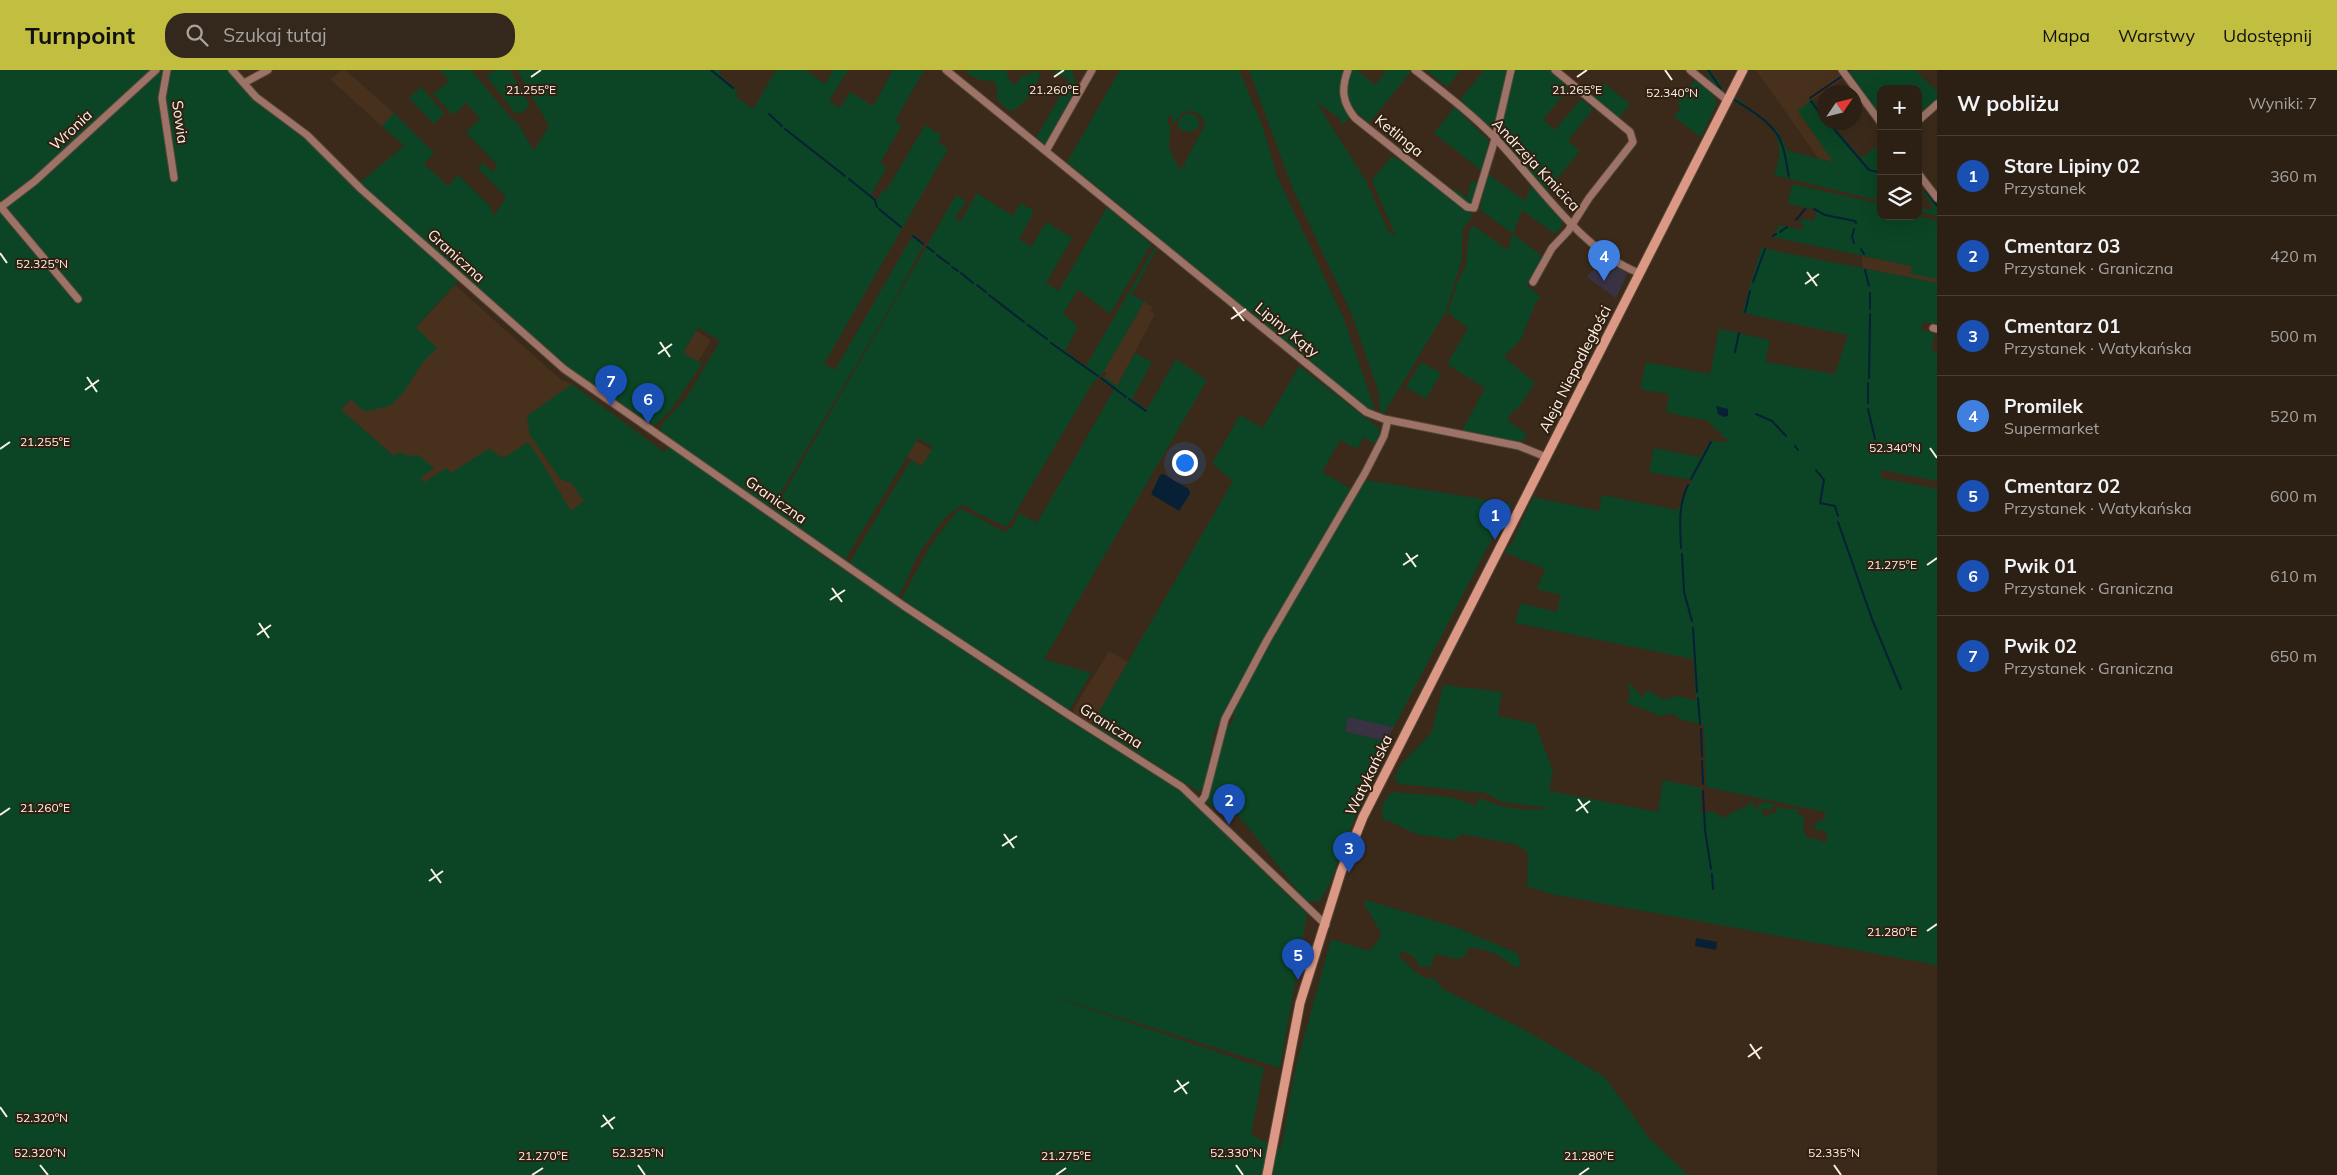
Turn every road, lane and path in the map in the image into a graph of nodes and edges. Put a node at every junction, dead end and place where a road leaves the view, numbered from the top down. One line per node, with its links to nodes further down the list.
1 (156, 70): 24 (street, Wronia)
2 (167, 70): 22 (street, Sowia)
3 (232, 70): 14 (street, Graniczna)
4 (268, 70): 14 (street)
5 (1092, 70): 20 (street)
6 (1348, 70): 19 (street, Ketlinga)
7 (1415, 70): 19 (street, Andrzeja Kmicica)
8 (1511, 70): 19 (street)
9 (1555, 70): 25 (street)
10 (1690, 70): 15 (street)
11 (1743, 70): 15 (street, Aleja Niepodległości)
12 (1842, 70): 18 (street)
13 (950, 71): 20 (street, Lipiny Kąty)
14 (244, 83): 32 (street, Graniczna)
15 (1728, 101): 26 (street, Aleja Niepodległości)
16 (1937, 104): 17 (street)
17 (1922, 117)
18 (1877, 118)
19 (1495, 138): 25 (street, Andrzeja Kmicica)
20 (1046, 151): 29 (street, Lipiny Kąty)
21 (1920, 175): 23 (street)
22 (174, 178)
23 (1937, 198)
24 (1, 207): 28 (street)
25 (1571, 224): 26 (street, Andrzeja Kmicica); 27 (street)
26 (1639, 273): 30 (street, Aleja Niepodległości)
27 (1533, 282)
28 (78, 299)
29 (1388, 420): 30 (street, Lipiny Kąty); 32 (street)
30 (1546, 456): 31 (street, Aleja Niepodległości)
31 (1446, 655): 33 (street, Watykańska)
32 (1200, 803): 33 (street, Graniczna)
33 (1326, 925): 34 (street, Watykańska)
34 (1267, 1175)

